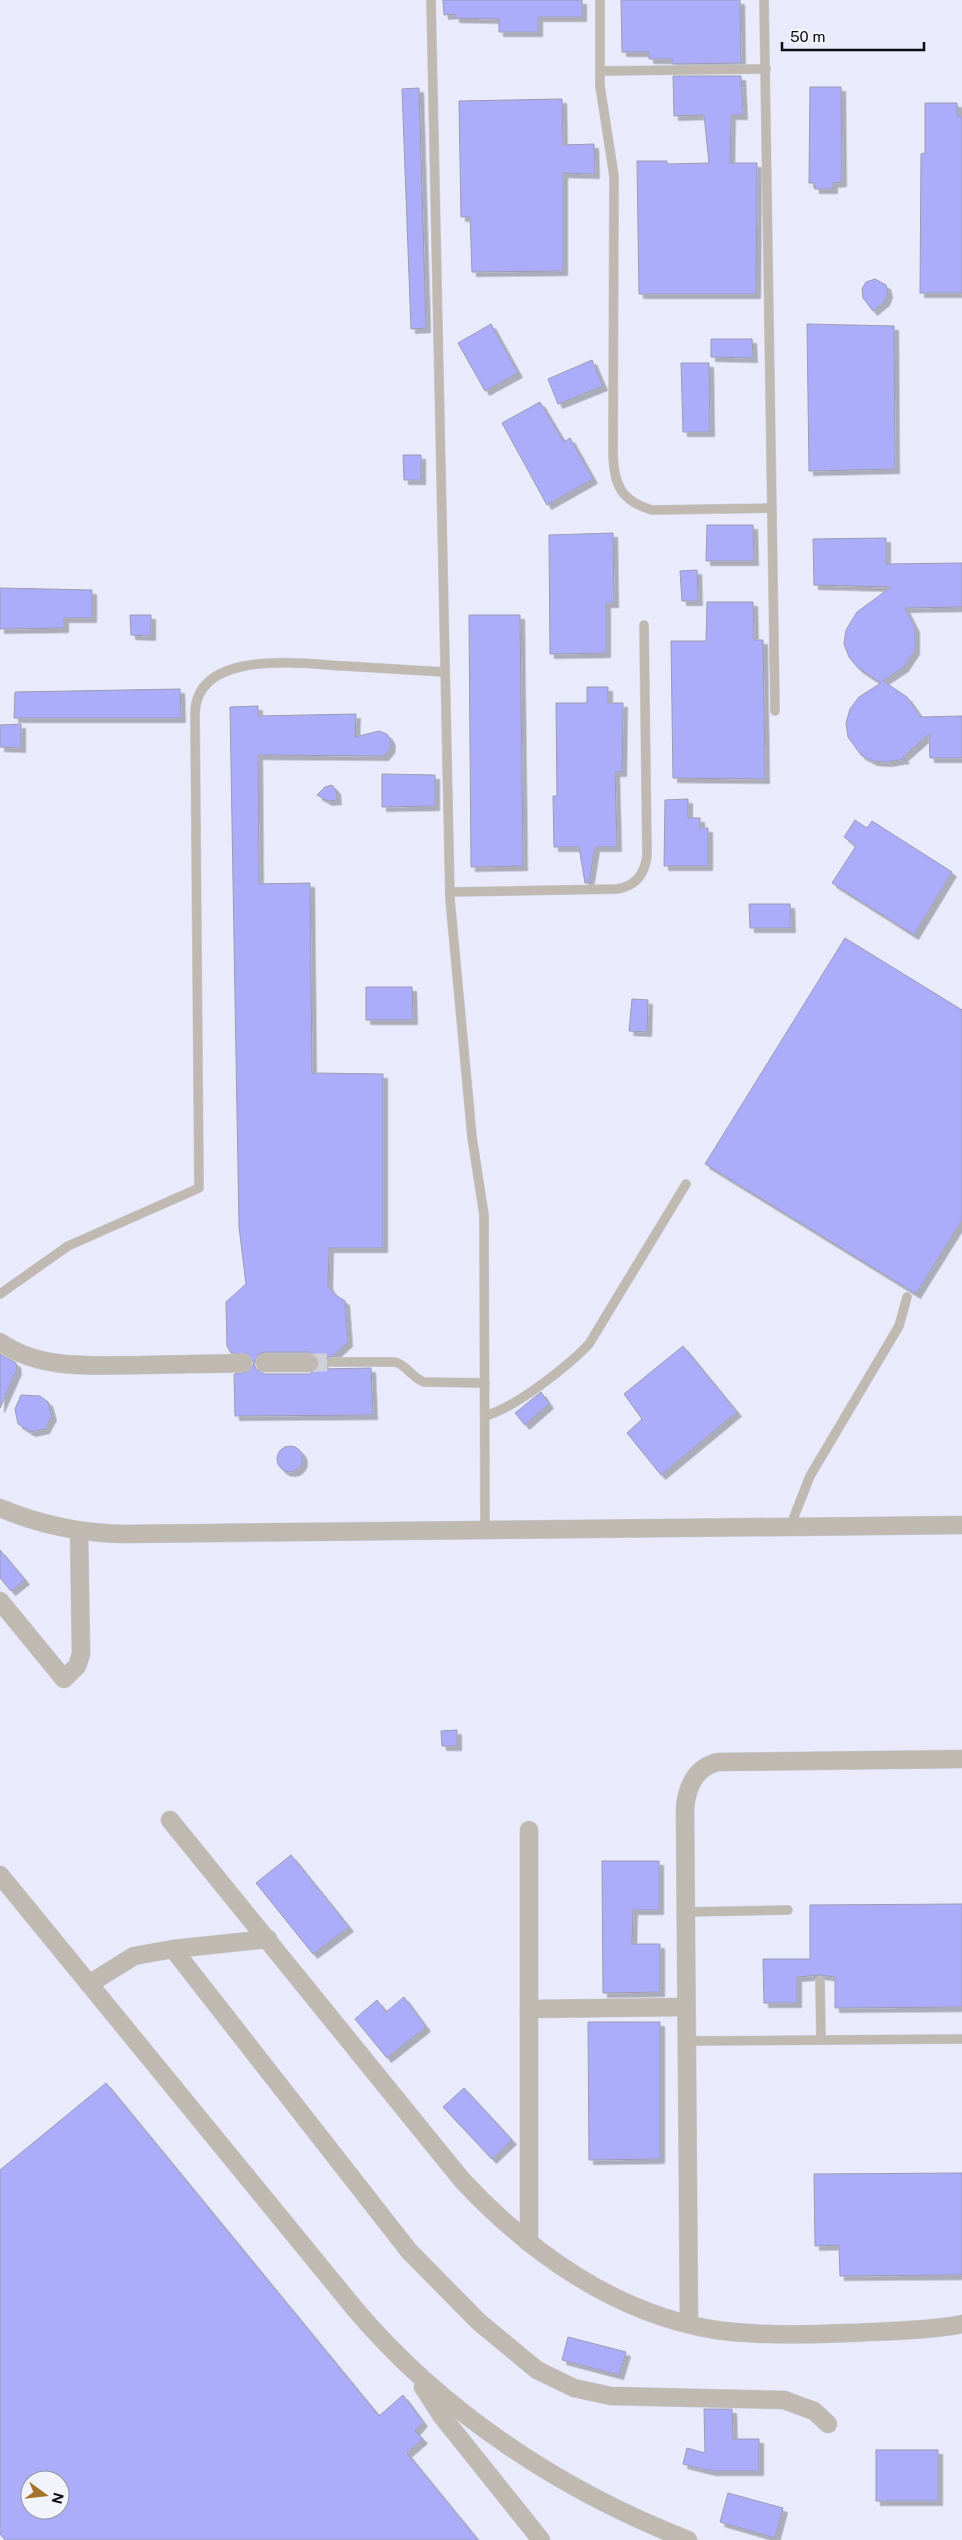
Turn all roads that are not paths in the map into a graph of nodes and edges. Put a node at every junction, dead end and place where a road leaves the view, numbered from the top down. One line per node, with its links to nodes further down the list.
1 (432, 0): 8 (lane)
2 (600, 0): 5 (lane)
3 (764, 0): 4 (lane)
4 (766, 68): 5 (lane); 6 (lane)
5 (600, 71): 6 (lane)
6 (772, 508): 9 (lane)
7 (644, 625): 10 (lane)
8 (444, 672): 10 (lane); 12 (lane)
9 (775, 711)
10 (450, 892): 19 (lane)
11 (686, 1184): 20 (lane)
12 (0, 1294)
13 (908, 1297): 23 (lane)
14 (0, 1342): 18 (street)
15 (332, 1362): 19 (lane)
16 (265, 1363): 17 (street)
17 (309, 1363)
18 (243, 1364)
19 (485, 1383): 20 (lane)
20 (485, 1416): 25 (lane)
21 (0, 1508): 24 (street)
22 (962, 1525): 23 (street)
23 (790, 1527): 25 (street)
24 (79, 1531): 25 (street); 26 (street)
25 (485, 1531)
26 (0, 1601)
27 (962, 1759): 32 (street)
28 (170, 1820): 33 (street)
29 (529, 1830): 38 (street)
30 (0, 1875): 36 (street)
31 (788, 1910): 32 (lane)
32 (685, 1912): 37 (street)
33 (268, 1939): 34 (street); 42 (street)
34 (173, 1949): 36 (street); 46 (street)
35 (820, 1981): 40 (lane)
36 (89, 1984): 45 (street)
37 (685, 2007): 38 (street); 41 (street)
38 (529, 2009): 42 (street)
39 (962, 2038): 40 (lane)
40 (821, 2039): 41 (lane)
41 (686, 2040): 43 (street)
42 (530, 2243): 43 (street)
43 (689, 2324): 44 (street)
44 (962, 2324)
45 (414, 2371): 47 (street); 48 (street)
46 (828, 2424)
47 (541, 2540)
48 (688, 2540)

